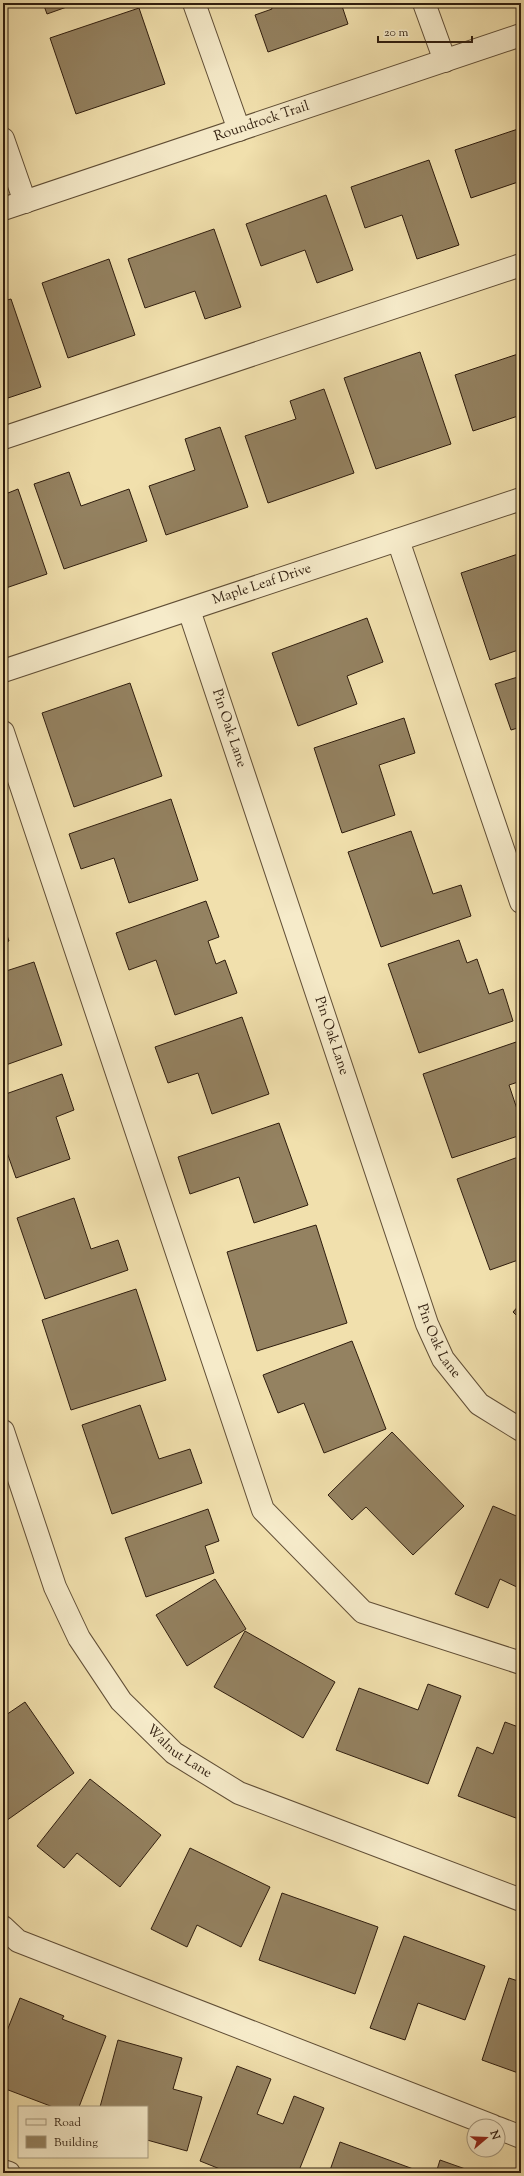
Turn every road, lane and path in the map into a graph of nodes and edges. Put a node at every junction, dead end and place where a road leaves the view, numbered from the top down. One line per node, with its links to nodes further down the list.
1 (194, 3): 5 (street)
2 (424, 3): 4 (street)
3 (521, 35): 4 (street, Roundrock Trail)
4 (445, 61): 5 (street, Roundrock Trail)
5 (239, 130): 7 (street, Roundrock Trail)
6 (3, 138): 7 (street)
7 (25, 202): 8 (street, Roundrock Trail)
8 (3, 209)
9 (521, 265): 10 (street)
10 (3, 438)
11 (521, 499): 12 (street, Maple Leaf Drive)
12 (398, 540): 13 (street, Maple Leaf Drive); 16 (street)
13 (189, 610): 14 (street, Maple Leaf Drive); 17 (street, Pin Oak Lane)
14 (3, 671)
15 (3, 732): 19 (street)
16 (521, 902)
17 (521, 1430)
18 (3, 1431): 20 (street, Walnut Lane)
19 (521, 1663)
20 (521, 1900)
21 (3, 1927): 22 (street)
22 (472, 2118)
23 (506, 2131): 24 (street)
24 (521, 2137)
25 (3, 2171): 26 (street)
26 (9, 2173)

